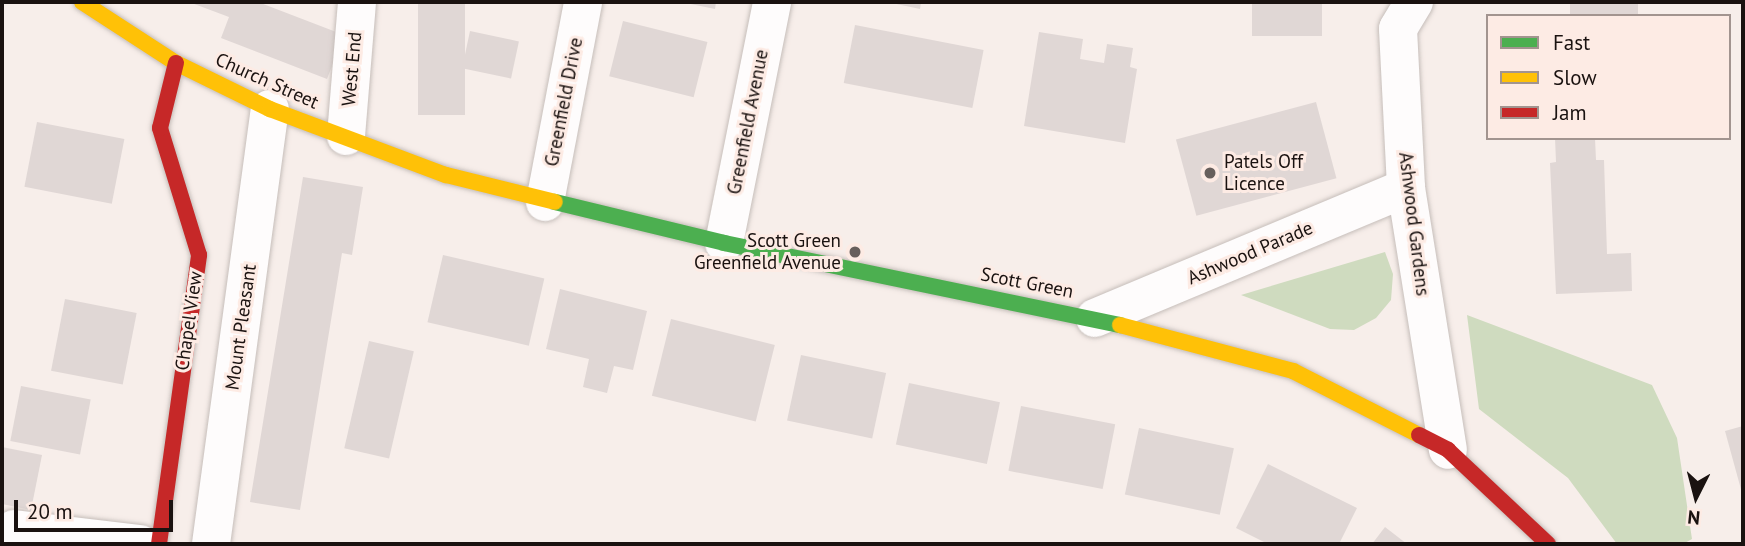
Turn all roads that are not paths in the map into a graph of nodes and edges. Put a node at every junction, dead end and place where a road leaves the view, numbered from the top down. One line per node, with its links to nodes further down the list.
1 (82, 2): 6 (main road, Church Street)
2 (357, 2): 8 (street, West End)
3 (583, 2): 11 (street, Greenfield Drive)
4 (772, 2): 12 (street, Greenfield Avenue)
5 (1414, 2): 10 (street, Ashwood Gardens)
6 (176, 63): 7 (main road, Church Street); 17 (main road, Chapel View)
7 (270, 109): 8 (main road, Church Street); 18 (street, Mount Pleasant)
8 (346, 136): 9 (main road, Church Street)
9 (446, 175): 11 (main road, Scott Green)
10 (1406, 188): 13 (street, Ashwood Parade); 14 (street, Ashwood Gardens)
11 (545, 202): 12 (main road, Scott Green)
12 (724, 243): 13 (main road, Scott Green)
13 (1095, 318): 14 (main road, Scott Green)
14 (1448, 450): 19 (main road, Scott Green)
15 (14, 529): 16 (street)
16 (140, 544)
17 (159, 544)
18 (211, 544)
19 (1548, 544)

